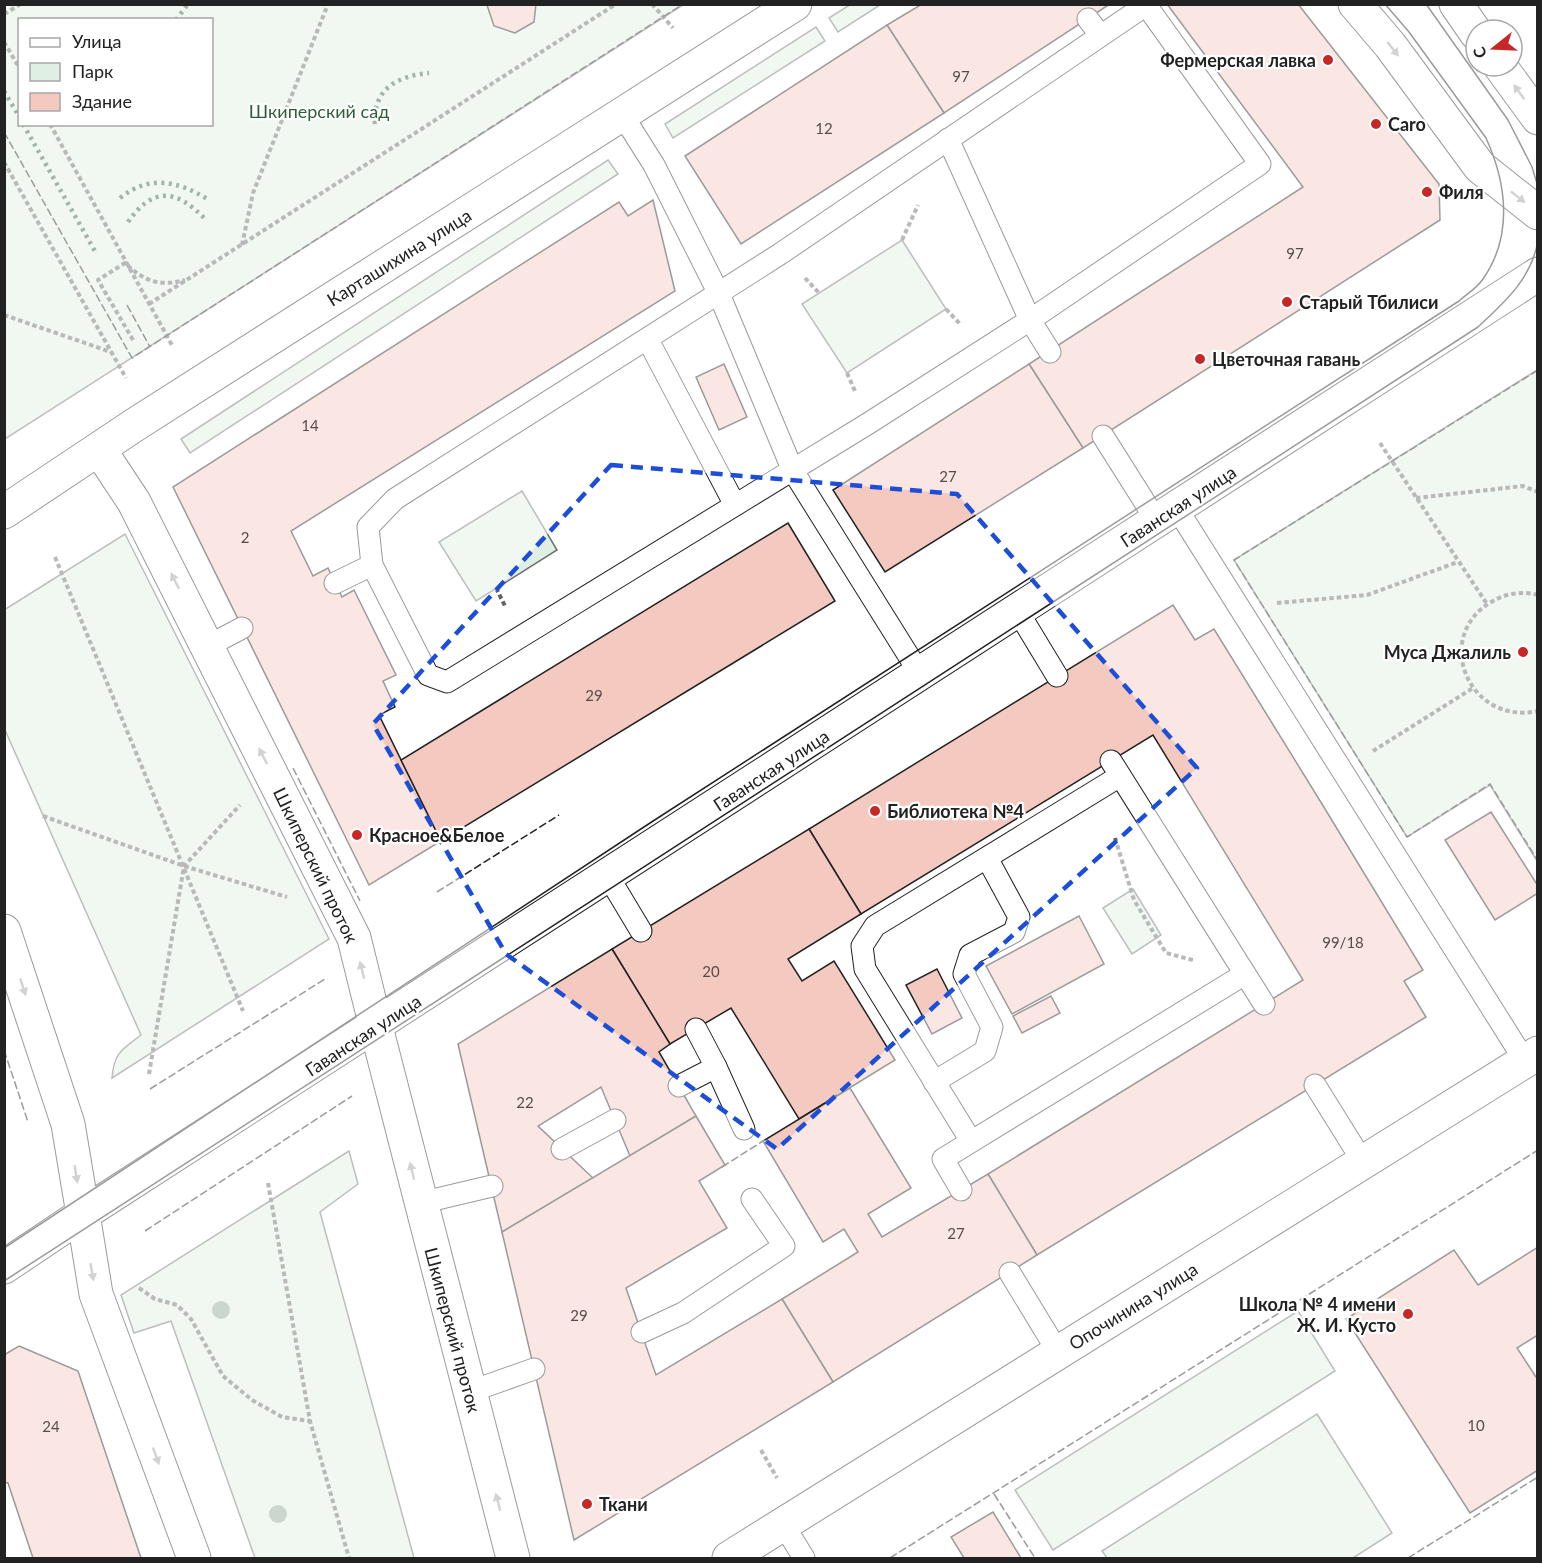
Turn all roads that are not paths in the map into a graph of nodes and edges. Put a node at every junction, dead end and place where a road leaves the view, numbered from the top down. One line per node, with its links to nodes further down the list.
1 (795, 4): 6 (main road, Карташихина улица)
2 (1355, 4): 9 (main road, one-way to 9)
3 (1456, 4): 4 (main road)
4 (1466, 18)
5 (1509, 78): 7 (main road, one-way to 5)
6 (623, 116): 11 (lane); 16 (main road, Карташихина улица)
7 (1538, 118)
8 (948, 139): 11 (lane); 12 (lane); 12 (lane)
9 (1538, 213)
10 (1538, 274): 20 (main road, Гаванская улица)
11 (719, 294): 13 (lane); 17 (lane)
12 (1030, 320): 14 (lane); 17 (lane)
13 (648, 340): 18 (lane); 21 (lane)
14 (1050, 352)
15 (1103, 436): 20 (lane)
16 (99, 449): 19 (main road, Карташихина улица); 25 (main road, Шкиперский проток, one-way to 16)
17 (793, 471): 18 (lane); 26 (lane)
18 (735, 505): 21 (lane)
19 (4, 512)
20 (1166, 514): 23 (main road, Гаванская улица); 36 (lane)
21 (372, 565): 22 (lane)
22 (335, 583)
23 (1017, 610): 26 (main road, Гаванская улица); 27 (lane)
24 (242, 628): 25 (lane)
25 (208, 646): 34 (main road, Шкиперский проток, one-way to 25)
26 (920, 674): 29 (main road, Гаванская улица)
27 (1057, 676)
28 (987, 858): 32 (lane); 38 (lane); 38 (lane)
29 (608, 876): 31 (lane); 34 (main road, Гаванская улица)
30 (4, 931): 50 (main road, one-way to 50)
31 (641, 931)
32 (1245, 974): 33 (lane); 43 (lane)
33 (1264, 1004)
34 (376, 1027): 49 (main road, Шкиперский проток, one-way to 34); 50 (main road, Гаванская улица)
35 (696, 1029): 37 (lane)
36 (1531, 1057): 45 (main road, Опочинина улица)
37 (716, 1067): 40 (lane); 42 (lane)
38 (934, 1082): 43 (lane)
39 (1315, 1085): 45 (lane)
40 (679, 1086)
41 (615, 1120): 44 (lane)
42 (744, 1129)
43 (971, 1141): 47 (lane)
44 (562, 1149)
45 (1363, 1162): 54 (main road, Опочинина улица)
46 (492, 1186): 49 (lane)
47 (961, 1190)
48 (752, 1199): 53 (lane)
49 (420, 1203): 56 (main road, Шкиперский проток)
50 (83, 1214): 51 (main road, Гаванская улица); 58 (main road, one-way to 58)
51 (4, 1267)
52 (1010, 1273): 54 (lane)
53 (642, 1332)
54 (1058, 1352): 57 (main road, Опочинина улица)
55 (534, 1369): 56 (lane)
56 (469, 1392): 59 (main road, Шкиперский проток, one-way to 56)
57 (783, 1524): 60 (main road, Опочинина улица); 61 (lane)
58 (194, 1558)
59 (513, 1558)
60 (729, 1558)
61 (804, 1558)

